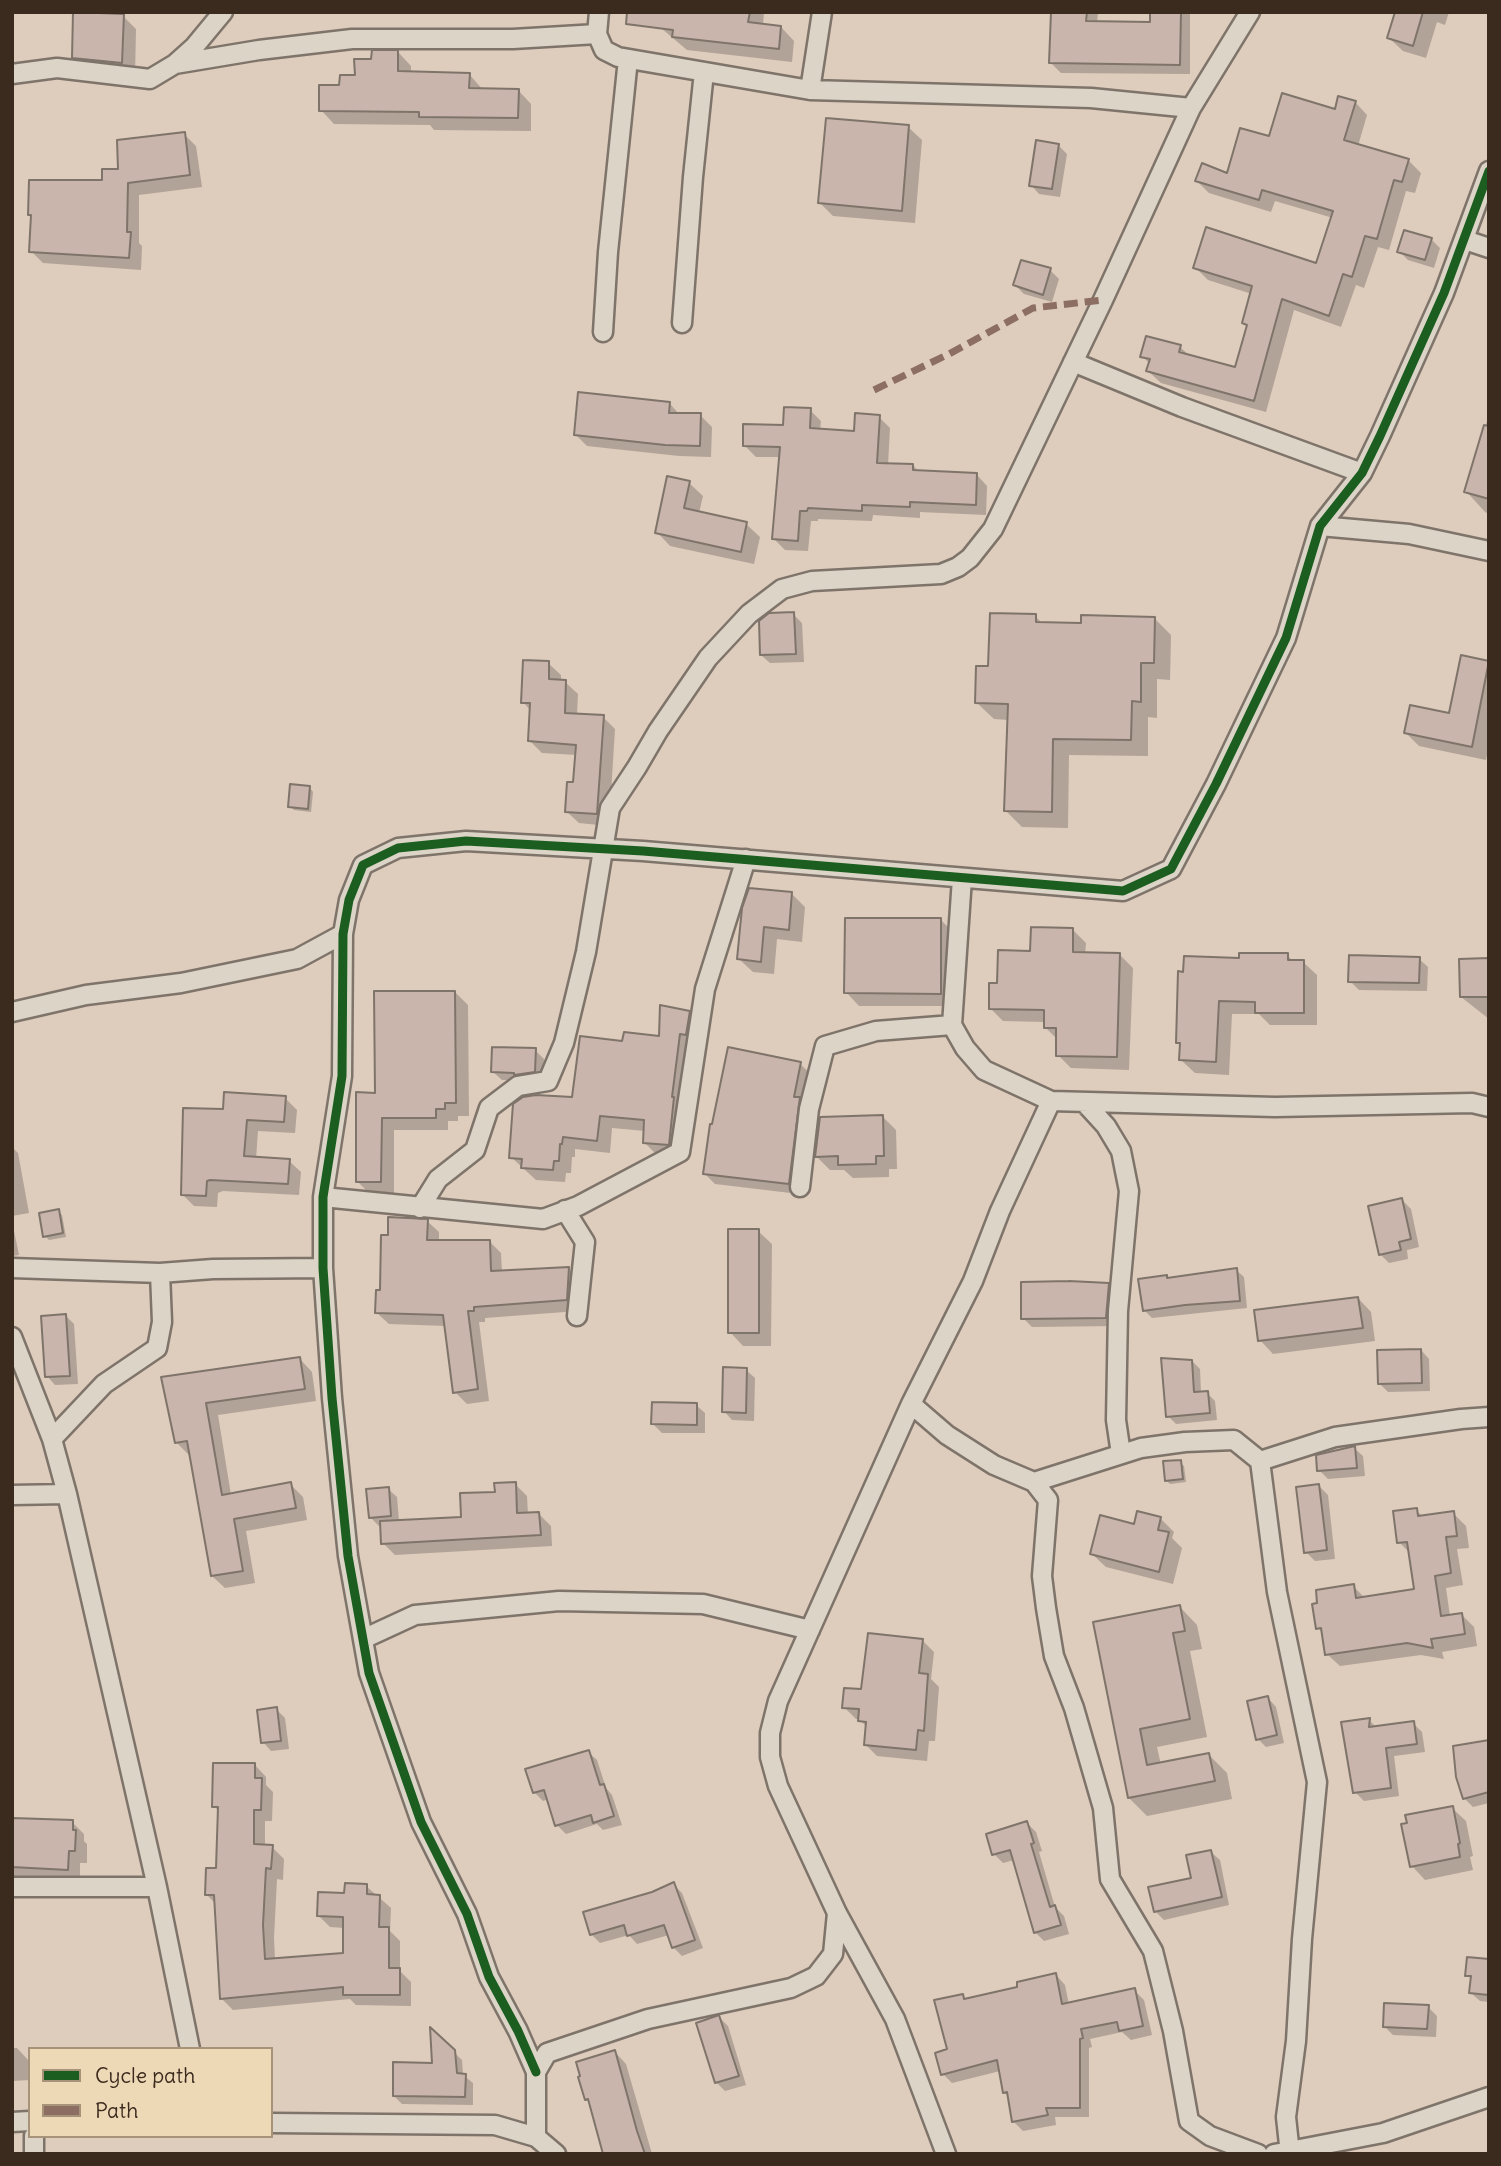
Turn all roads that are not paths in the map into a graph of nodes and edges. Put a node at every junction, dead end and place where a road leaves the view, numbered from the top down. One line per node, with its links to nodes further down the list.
1 (223, 12): 7 (street)
2 (599, 12): 5 (street)
3 (822, 12): 10 (street)
4 (1250, 12): 11 (street)
5 (597, 34): 6 (street); 7 (street)
6 (628, 59): 8 (street); 16 (street)
7 (175, 64): 9 (street)
8 (704, 72): 10 (street); 15 (street)
9 (12, 74)
10 (810, 90): 11 (street)
11 (1191, 108): 17 (street)
12 (1489, 171): 13 (street)
13 (1465, 240): 14 (street); 18 (street)
14 (1489, 248)
15 (682, 323)
16 (603, 332)
17 (1073, 362): 18 (street); 21 (street)
18 (1362, 474): 19 (street)
19 (1320, 526): 20 (street); 23 (street)
20 (1489, 551)
21 (602, 850): 22 (street); 24 (street); 32 (street)
22 (746, 859): 23 (street); 33 (street)
23 (962, 878): 26 (street)
24 (343, 934): 25 (street); 31 (street)
25 (12, 1012)
26 (952, 1025): 27 (street); 30 (street)
27 (1051, 1101): 28 (street); 39 (street)
28 (1084, 1102): 29 (street); 42 (street)
29 (1489, 1107)
30 (800, 1188)
31 (324, 1197): 32 (street); 35 (street)
32 (420, 1208): 33 (street)
33 (565, 1210): 37 (street)
34 (12, 1268): 36 (street)
35 (323, 1268): 36 (street); 48 (street)
36 (160, 1273): 41 (street)
37 (577, 1316)
38 (12, 1337): 41 (street)
39 (911, 1404): 44 (street); 47 (street)
40 (1489, 1417): 43 (street)
41 (52, 1439): 45 (street)
42 (1121, 1454): 43 (street); 44 (street)
43 (1260, 1461): 58 (street)
44 (1034, 1482): 57 (street)
45 (67, 1493): 46 (street); 49 (street)
46 (12, 1495)
47 (810, 1630): 48 (street); 51 (street)
48 (363, 1639): 53 (street)
49 (157, 1886): 50 (street); 52 (street)
50 (12, 1887)
51 (837, 1913): 53 (street); 60 (street)
52 (190, 2047)
53 (536, 2072): 56 (street)
54 (1489, 2096): 58 (street)
55 (273, 2123): 56 (street)
56 (536, 2137): 59 (street)
57 (1245, 2152)
58 (1284, 2153)
59 (556, 2154)
60 (946, 2154)

